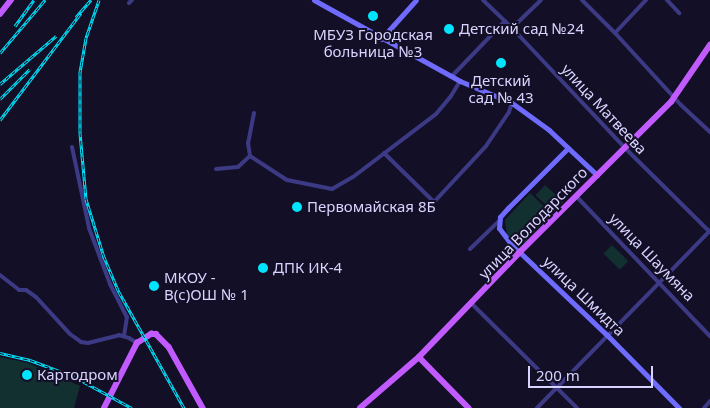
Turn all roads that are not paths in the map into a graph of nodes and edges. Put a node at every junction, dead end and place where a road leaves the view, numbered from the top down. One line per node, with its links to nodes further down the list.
1 (11, 0): 10 (main road)
2 (314, 0): 14 (main road)
3 (416, 0): 14 (main road)
4 (483, 0): 11 (street, улица Матвеева)
5 (541, 0): 12 (street)
6 (582, 0): 13 (street)
7 (646, 0): 13 (street)
8 (667, 0): 9 (street)
9 (679, 13)
10 (0, 14)
11 (505, 21): 12 (street, улица Матвеева); 16 (street)
12 (512, 28): 24 (street, улица Матвеева)
13 (615, 33): 18 (street)
14 (381, 39): 17 (main road)
15 (710, 44): 18 (main road, улица Володарского)
16 (453, 75)
17 (460, 81): 19 (main road); 25 (street)
18 (675, 98): 21 (street); 24 (main road, улица Володарского)
19 (512, 103): 23 (main road); 25 (street)
20 (254, 113): 26 (street)
21 (710, 132)
22 (72, 147): 38 (street)
23 (568, 148): 28 (main road); 30 (main road, улица Володарского)
24 (626, 149): 28 (main road, улица Володарского); 31 (street, улица Матвеева)
25 (384, 153): 26 (street)
26 (250, 156): 27 (street)
27 (216, 169)
28 (597, 175): 29 (main road, улица Володарского)
29 (576, 196): 33 (main road, улица Володарского); 35 (street, улица Шаумяна)
30 (498, 222): 32 (street, улица Володарского); 33 (main road, улица Шмидта)
31 (710, 232): 35 (street)
32 (470, 248)
33 (520, 252): 36 (main road, улица Володарского); 37 (main road, улица Шмидта)
34 (0, 275): 38 (street)
35 (658, 283): 37 (street); 39 (street, улица Шаумяна)
36 (472, 304): 41 (main road, улица Володарского); 42 (street)
37 (607, 335): 42 (street); 50 (main road, улица Шмидта)
38 (124, 336): 40 (street)
39 (710, 336)
40 (137, 343): 44 (main road); 45 (main road)
41 (419, 358): 46 (main road, улица Володарского); 47 (main road)
42 (557, 388): 48 (street); 49 (street)
43 (710, 401): 51 (street)
44 (104, 408)
45 (203, 408)
46 (360, 408)
47 (469, 408)
48 (537, 408)
49 (577, 408)
50 (679, 408)
51 (704, 408)

